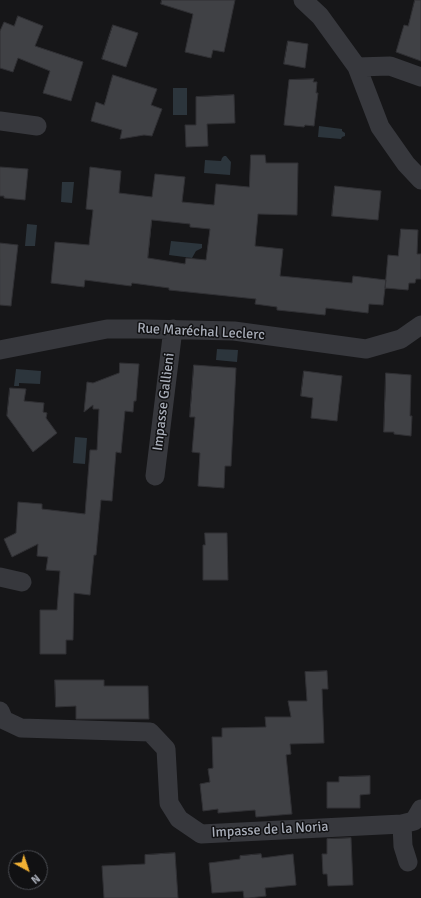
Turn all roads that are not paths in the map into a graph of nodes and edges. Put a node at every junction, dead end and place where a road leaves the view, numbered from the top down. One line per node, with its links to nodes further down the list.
1 (303, 0): 2 (street)
2 (357, 67): 3 (street); 6 (street)
3 (421, 77)
4 (0, 121): 5 (street)
5 (37, 126)
6 (421, 180)
7 (421, 325): 8 (street, Rue Maréchal Leclerc)
8 (173, 329): 9 (street, Rue Maréchal Leclerc); 10 (street, Impasse Gallieni)
9 (0, 350)
10 (155, 476)
11 (0, 578): 12 (street)
12 (22, 582)
13 (0, 711): 15 (street, Impasse de la Noria)
14 (421, 809): 15 (street)
15 (402, 824): 16 (street)
16 (408, 862)

